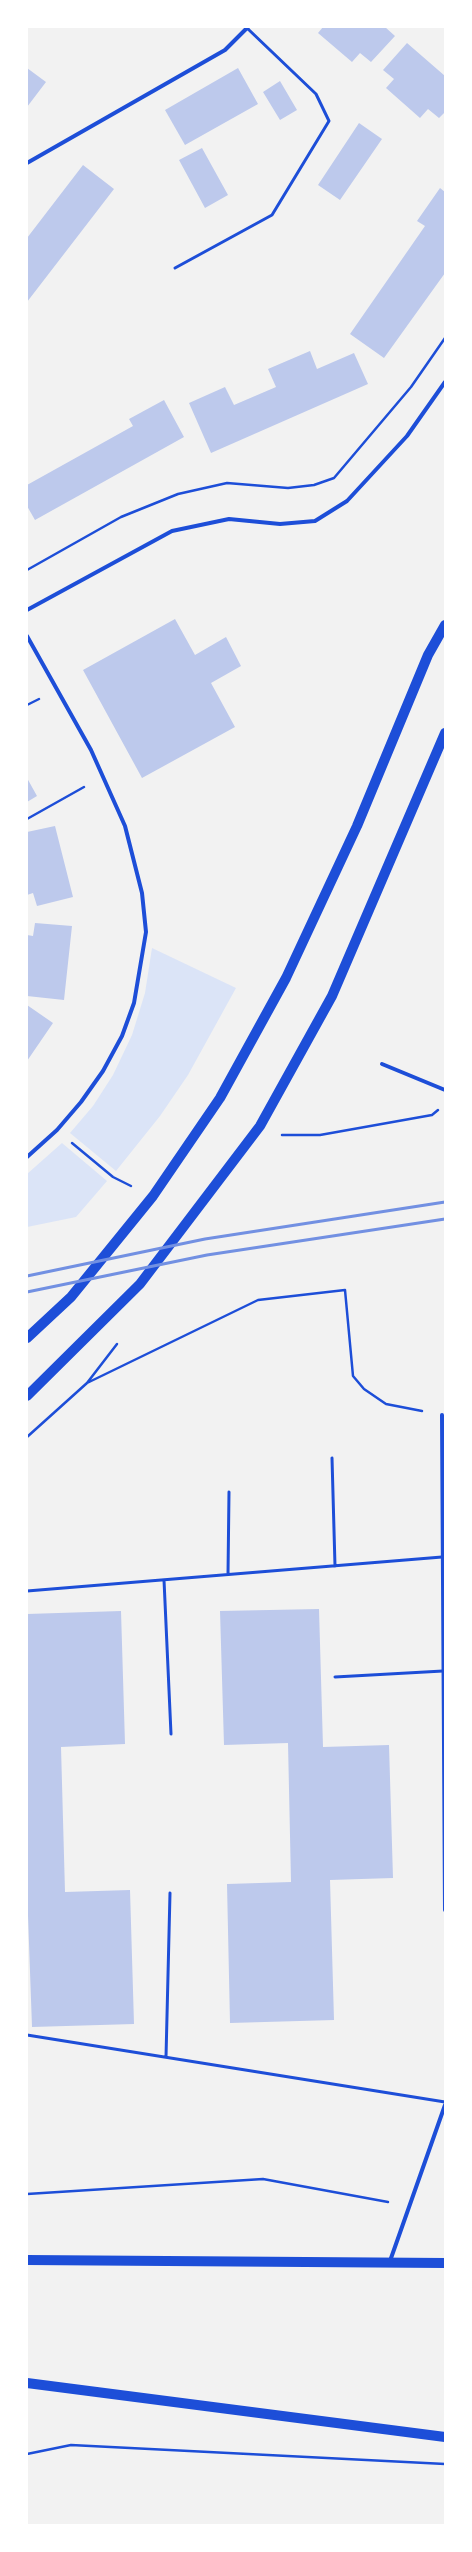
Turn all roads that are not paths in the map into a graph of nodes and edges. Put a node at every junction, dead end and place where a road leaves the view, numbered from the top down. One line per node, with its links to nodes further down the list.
1 (248, 28): 2 (street); 3 (lane)
2 (27, 163)
3 (175, 268)
4 (445, 382): 5 (street)
5 (27, 610)
6 (445, 625): 12 (main road)
7 (27, 636): 11 (street)
8 (445, 733): 13 (main road)
9 (382, 1064): 10 (street)
10 (445, 1090)
11 (27, 1157)
12 (27, 1338)
13 (27, 1396)
14 (442, 1415): 17 (street)
15 (332, 1458): 18 (lane)
16 (230, 1492): 19 (lane)
17 (442, 1557): 18 (lane); 22 (street)
18 (335, 1566): 19 (lane)
19 (228, 1574): 20 (lane)
20 (164, 1580): 21 (lane); 25 (lane)
21 (27, 1591)
22 (443, 1672): 23 (lane); 24 (street)
23 (335, 1677)
24 (444, 1719): 27 (street)
25 (171, 1734)
26 (170, 1894): 29 (lane)
27 (445, 1910)
28 (27, 2035): 29 (lane)
29 (166, 2057): 30 (lane)
30 (445, 2102)
31 (445, 2105): 33 (street)
32 (27, 2260): 33 (main road)
33 (390, 2262): 34 (main road)
34 (445, 2263)
35 (27, 2383): 36 (main road)
36 (445, 2437)

